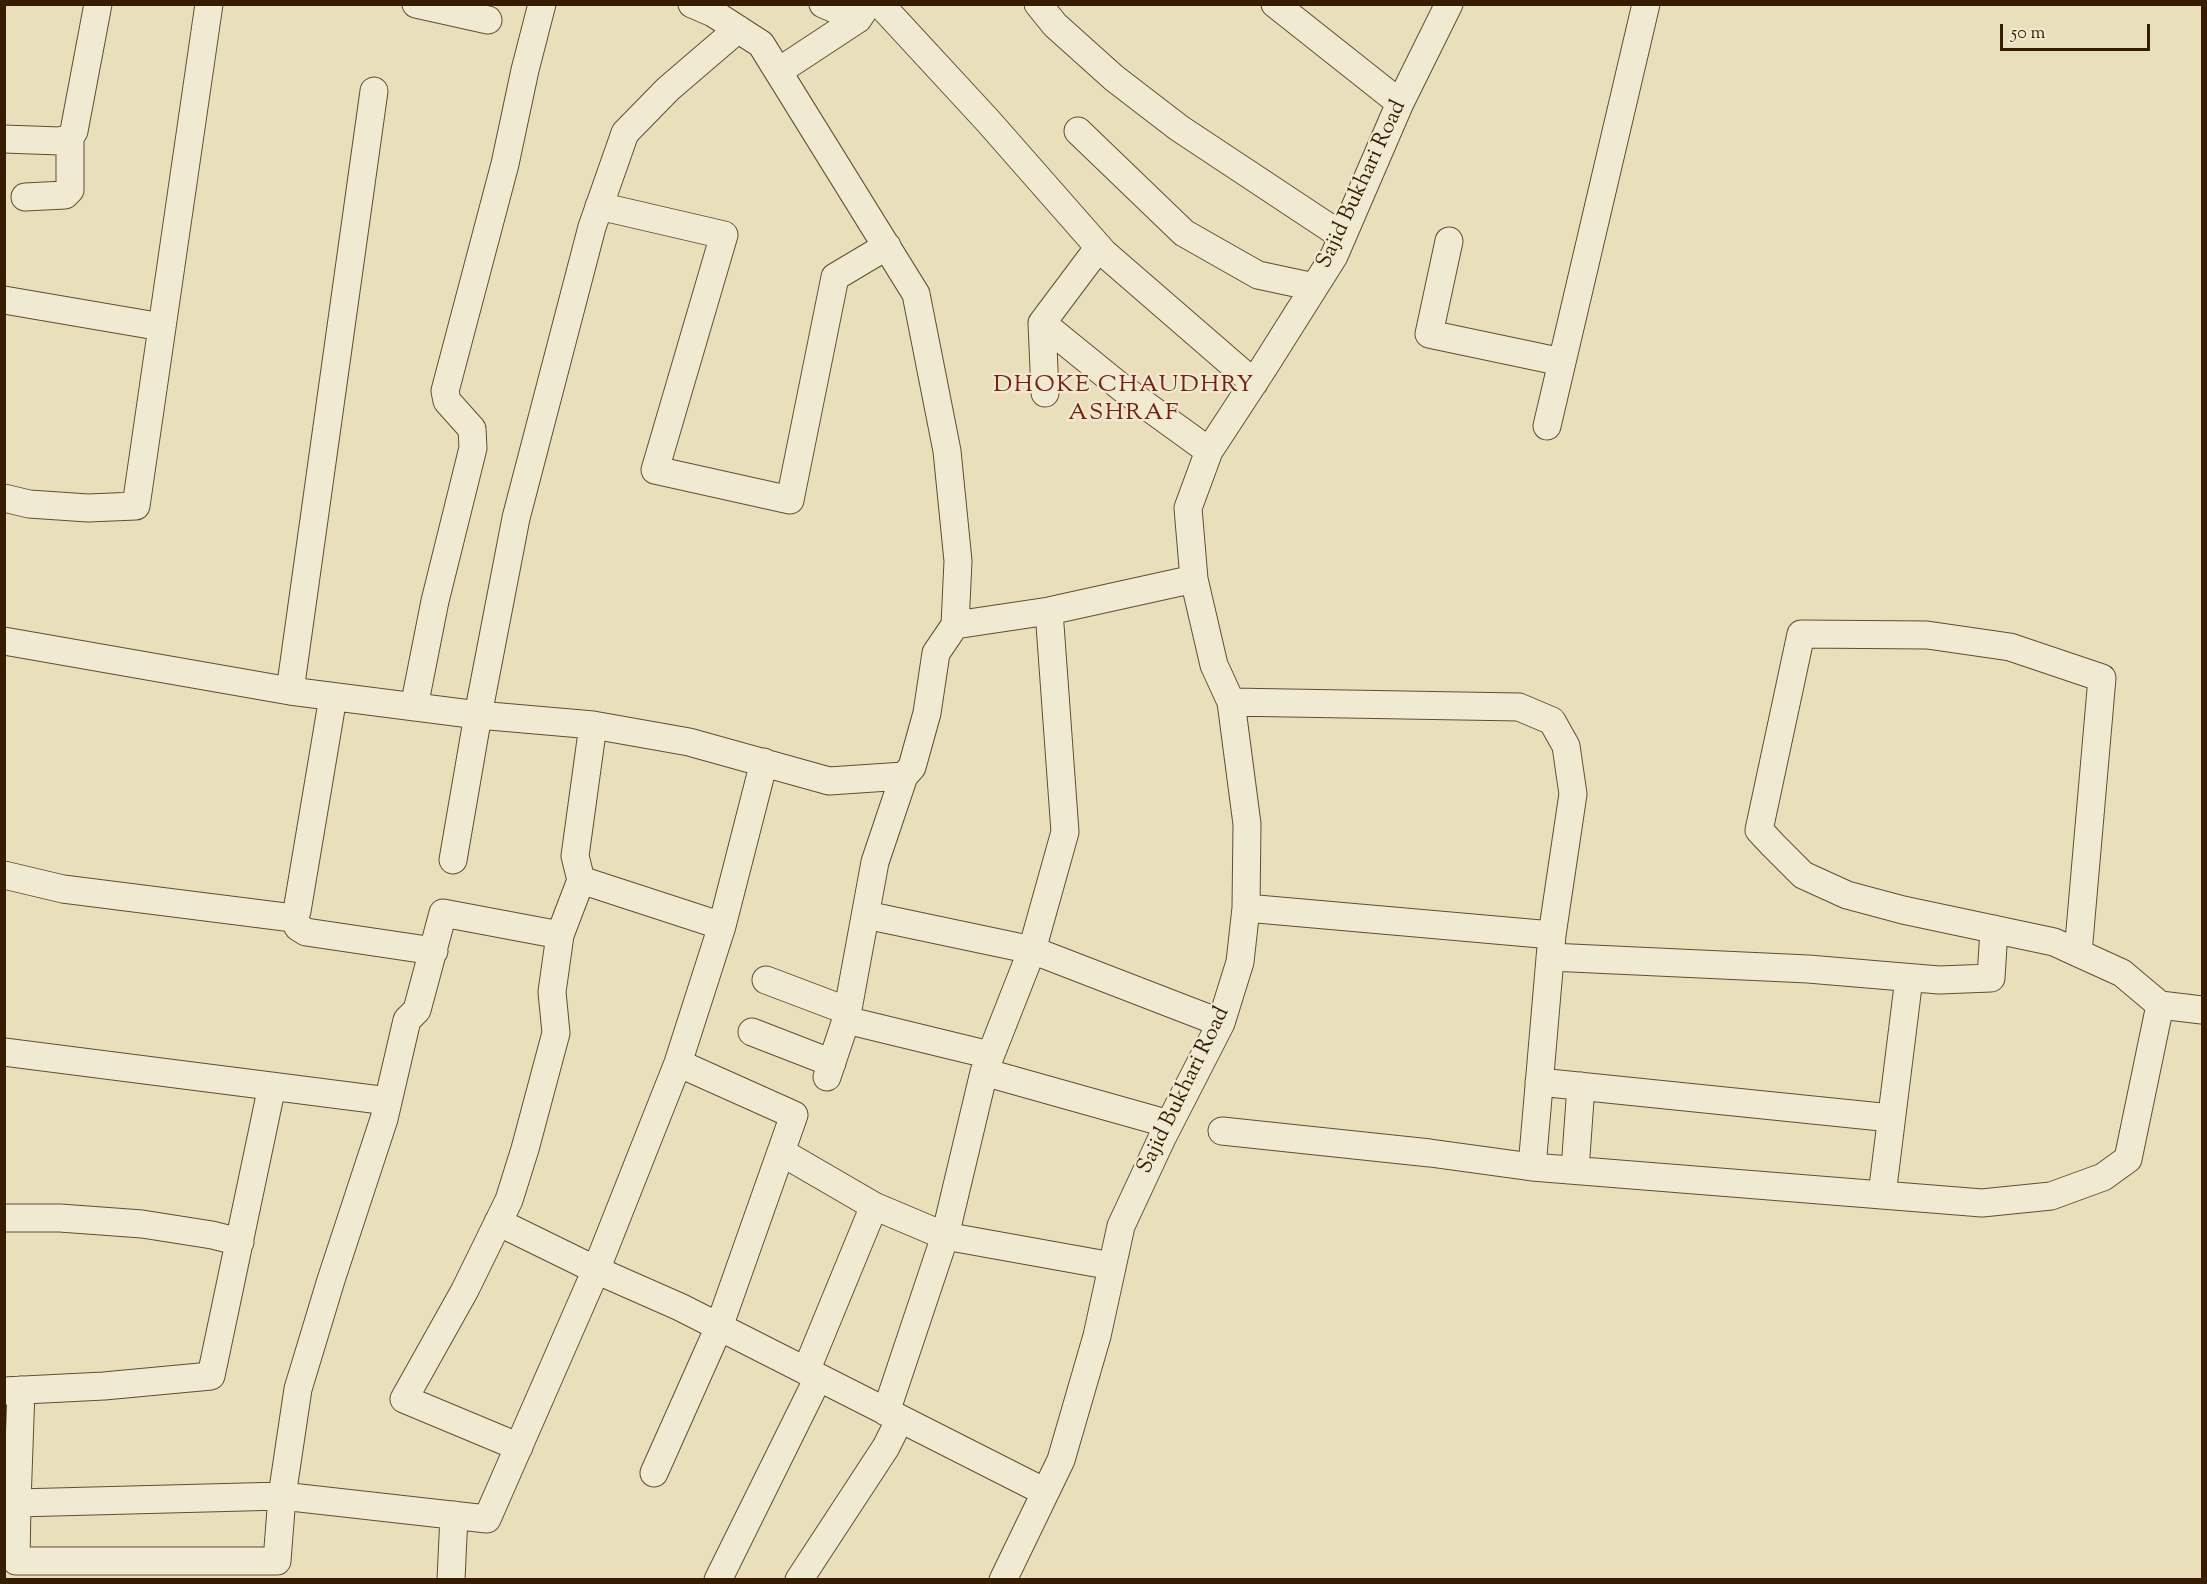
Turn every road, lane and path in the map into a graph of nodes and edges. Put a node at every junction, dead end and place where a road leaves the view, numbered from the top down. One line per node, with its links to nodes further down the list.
1 (99, 4): 19 (street)
2 (209, 4): 29 (street)
3 (416, 4): 12 (street)
4 (542, 4): 43 (street)
5 (823, 4): 11 (street)
6 (1038, 4): 22 (street)
7 (1275, 4): 16 (street)
8 (1449, 4): 16 (street, Sajid Bukhari Road)
9 (1646, 4): 30 (street)
10 (699, 6): 13 (street)
11 (869, 9): 14 (street); 25 (street)
12 (488, 20)
13 (738, 29): 14 (street); 21 (street)
14 (779, 71): 24 (street)
15 (374, 91): 40 (street)
16 (1401, 103): 22 (street, Sajid Bukhari Road)
17 (1078, 131): 26 (street)
18 (4, 138): 19 (street)
19 (70, 138): 20 (street)
20 (25, 197)
21 (599, 206): 24 (street); 44 (street)
22 (1342, 236): 26 (street, Sajid Bukhari Road)
23 (1449, 241): 30 (street)
24 (887, 246): 38 (street)
25 (1099, 247): 28 (street); 31 (street)
26 (1314, 287): 31 (street, Sajid Bukhari Road)
27 (4, 300): 29 (street)
28 (1042, 323): 32 (street); 34 (street)
29 (162, 327): 35 (street)
30 (1562, 362): 33 (street)
31 (1254, 383): 34 (street, Sajid Bukhari Road)
32 (1046, 393)
33 (1547, 426)
34 (1209, 451): 36 (street, Sajid Bukhari Road)
35 (4, 498)
36 (1194, 579): 37 (street); 42 (street, Sajid Bukhari Road)
37 (1049, 611): 38 (street); 58 (street)
38 (955, 625): 47 (street)
39 (4, 641): 40 (street)
40 (291, 691): 41 (street)
41 (333, 697): 43 (street); 53 (street)
42 (1231, 702): 51 (street, Sajid Bukhari Road); 57 (street)
43 (414, 706): 44 (street)
44 (478, 715): 45 (street); 48 (street)
45 (593, 725): 46 (street); 50 (street)
46 (764, 762): 47 (street); 54 (street)
47 (904, 776): 52 (street)
48 (453, 860)
49 (4, 875): 53 (street)
50 (581, 880): 54 (street); 56 (street)
51 (1246, 908): 57 (street); 66 (street, Sajid Bukhari Road)
52 (866, 915): 58 (street); 65 (street)
53 (293, 918): 59 (street)
54 (722, 926): 69 (street)
55 (1994, 929): 60 (street); 60 (street); 61 (street)
56 (560, 935): 59 (street); 84 (street)
57 (1551, 946): 61 (street); 71 (street)
58 (1032, 950): 66 (street); 70 (street)
59 (434, 951): 74 (street)
60 (2078, 953): 63 (street)
61 (1909, 978): 75 (street)
62 (766, 980): 65 (street)
63 (2160, 1005): 64 (street); 81 (street)
64 (2202, 1010)
65 (847, 1016): 67 (street); 70 (street)
66 (1221, 1023): 76 (street, Sajid Bukhari Road)
67 (752, 1032)
68 (4, 1052): 72 (street)
69 (678, 1063): 78 (street); 88 (street)
70 (987, 1063): 76 (street); 85 (street)
71 (1539, 1082): 73 (street); 79 (street)
72 (272, 1086): 74 (street); 86 (street)
73 (1581, 1086): 75 (street); 80 (street)
74 (388, 1101): 96 (street)
75 (1891, 1118): 81 (street)
76 (1169, 1124): 87 (street, Sajid Bukhari Road)
77 (1222, 1131): 79 (street)
78 (781, 1152): 82 (street); 89 (street)
79 (1532, 1167): 80 (street)
80 (1575, 1170): 81 (street)
81 (1882, 1195)
82 (874, 1206): 85 (street); 90 (street)
83 (4, 1218): 86 (street)
84 (498, 1222): 88 (street); 93 (street)
85 (945, 1236): 87 (street); 92 (street)
86 (240, 1242): 91 (street)
87 (1112, 1266): 95 (street, Sajid Bukhari Road)
88 (596, 1269): 89 (street); 93 (street)
89 (719, 1327): 90 (street); 94 (street)
90 (812, 1374): 92 (street); 103 (street)
91 (13, 1391): 97 (street)
92 (893, 1415): 95 (street); 104 (street)
93 (519, 1447): 98 (street)
94 (654, 1473)
95 (1046, 1492): 105 (street, Sajid Bukhari Road)
96 (282, 1496): 97 (street); 98 (street); 101 (street)
97 (17, 1503): 99 (street)
98 (454, 1515): 102 (street)
99 (10, 1561): 100 (street)
100 (69, 1570): 101 (street)
101 (275, 1570)
102 (451, 1580)
103 (718, 1580)
104 (799, 1580)
105 (1003, 1580)

